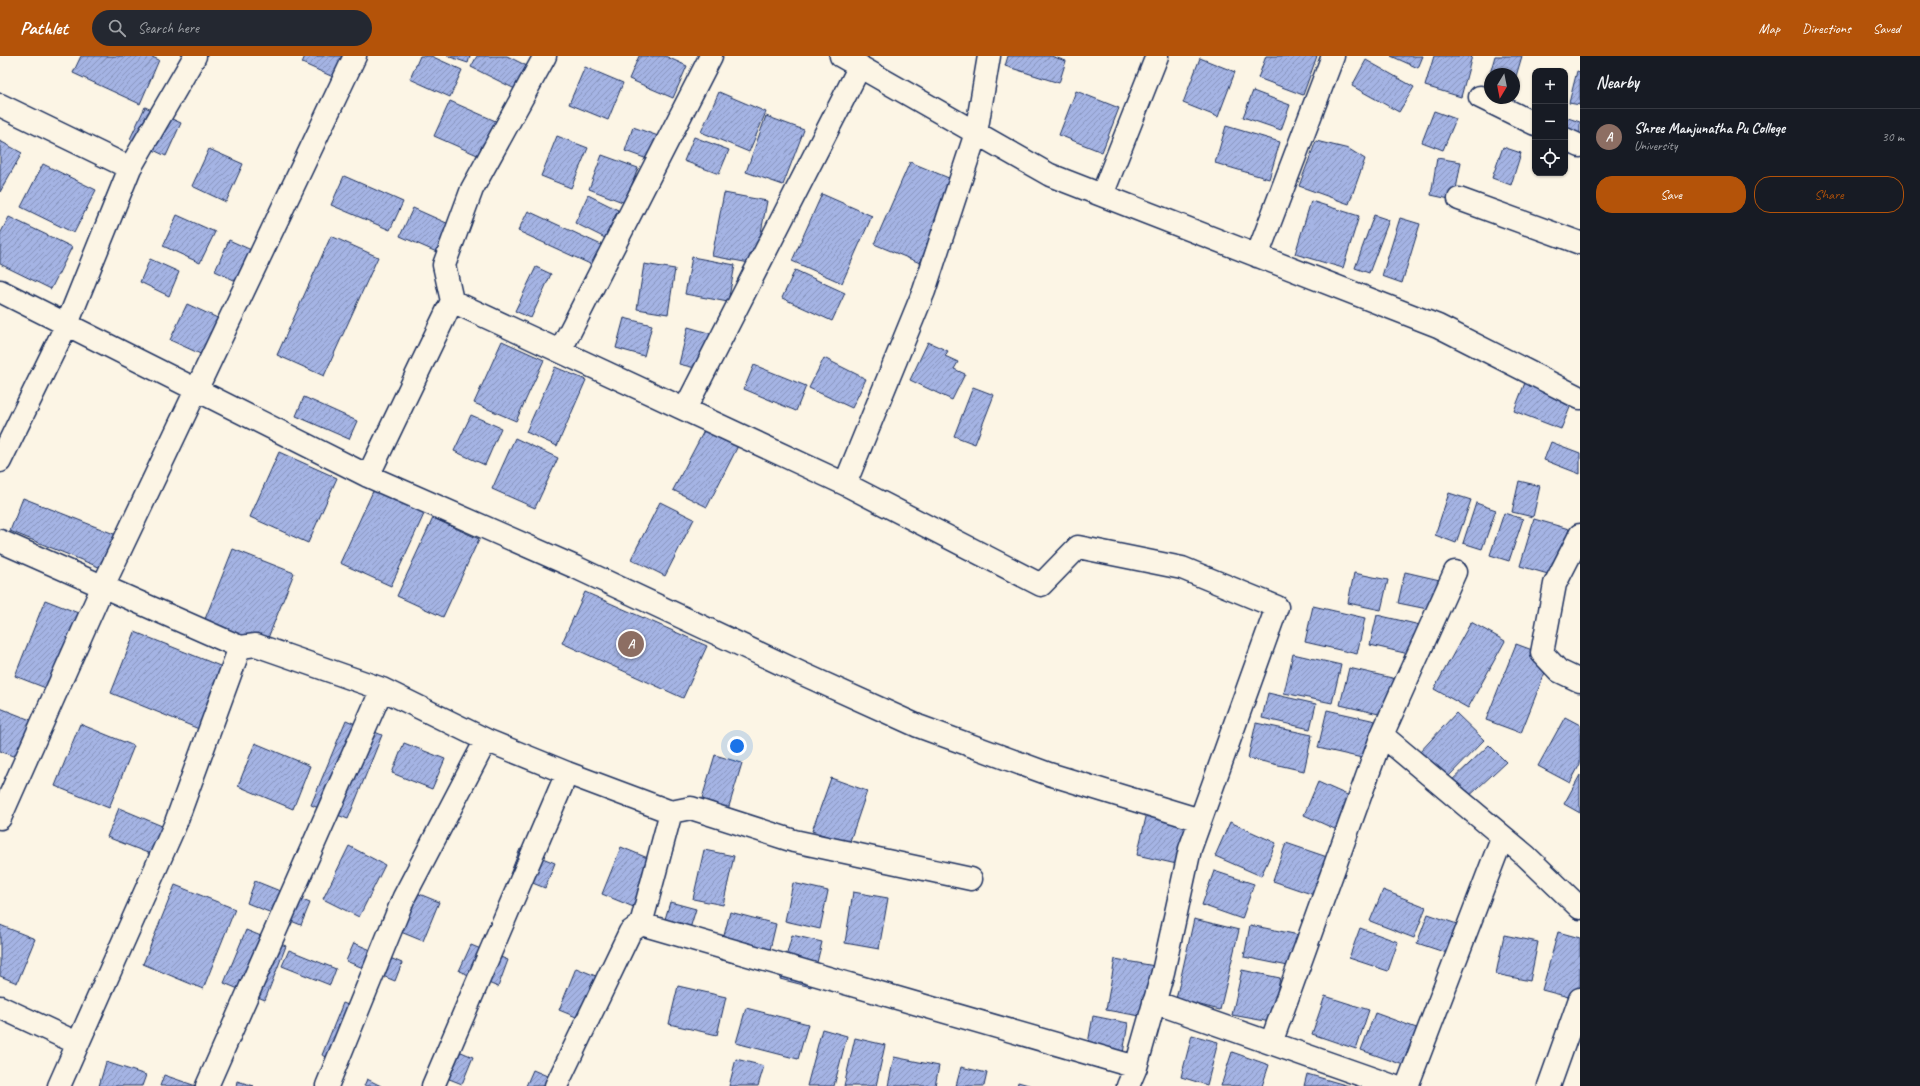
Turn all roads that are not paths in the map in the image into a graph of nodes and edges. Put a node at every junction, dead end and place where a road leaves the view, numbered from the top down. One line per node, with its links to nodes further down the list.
1 (194, 56): 15 (street)
2 (355, 56): 24 (street)
3 (545, 56): 21 (street)
4 (711, 56): 23 (street)
5 (989, 56): 12 (street)
6 (1157, 56): 16 (street)
7 (1333, 56): 19 (street)
8 (850, 61): 12 (street); 26 (street)
9 (1480, 97): 11 (street)
10 (0, 105): 15 (street)
11 (1532, 123)
12 (976, 133): 16 (street); 29 (street)
13 (1567, 140): 14 (street)
14 (1580, 146)
15 (130, 168): 22 (street)
16 (1102, 195): 19 (street)
17 (1459, 199): 18 (street)
18 (1580, 243)
19 (1257, 256): 25 (street)
20 (0, 291): 22 (street)
21 (452, 301): 23 (street); 28 (street)
22 (67, 324): 24 (street); 27 (street)
23 (560, 351): 26 (street)
24 (197, 389): 28 (street); 33 (street)
25 (1580, 398)
26 (685, 409): 29 (street)
27 (0, 461)
28 (368, 476): 42 (street)
29 (845, 484): 42 (street)
30 (1580, 535): 35 (street)
31 (0, 541): 33 (street)
32 (1455, 572): 37 (street)
33 (103, 586): 34 (street); 41 (street)
34 (240, 647): 36 (street); 51 (street)
35 (1580, 682)
36 (382, 689): 38 (street); 54 (street)
37 (1382, 735): 43 (street); 50 (street)
38 (486, 740): 39 (street); 55 (street)
39 (567, 773): 40 (street); 56 (street)
40 (671, 812): 44 (street); 46 (street)
41 (0, 818)
42 (1200, 820): 48 (street)
43 (1502, 838): 45 (street); 59 (street)
44 (971, 879)
45 (1580, 908)
46 (642, 924): 52 (street); 57 (street)
47 (1580, 999): 60 (street)
48 (1154, 1002): 50 (street); 52 (street)
49 (0, 1007): 51 (street)
50 (1271, 1043): 58 (street)
51 (77, 1044): 53 (street)
52 (1132, 1077)
53 (59, 1086)
54 (207, 1086)
55 (327, 1086)
56 (433, 1086)
57 (556, 1086)
58 (1393, 1086)
59 (1408, 1086)
60 (1549, 1086)

